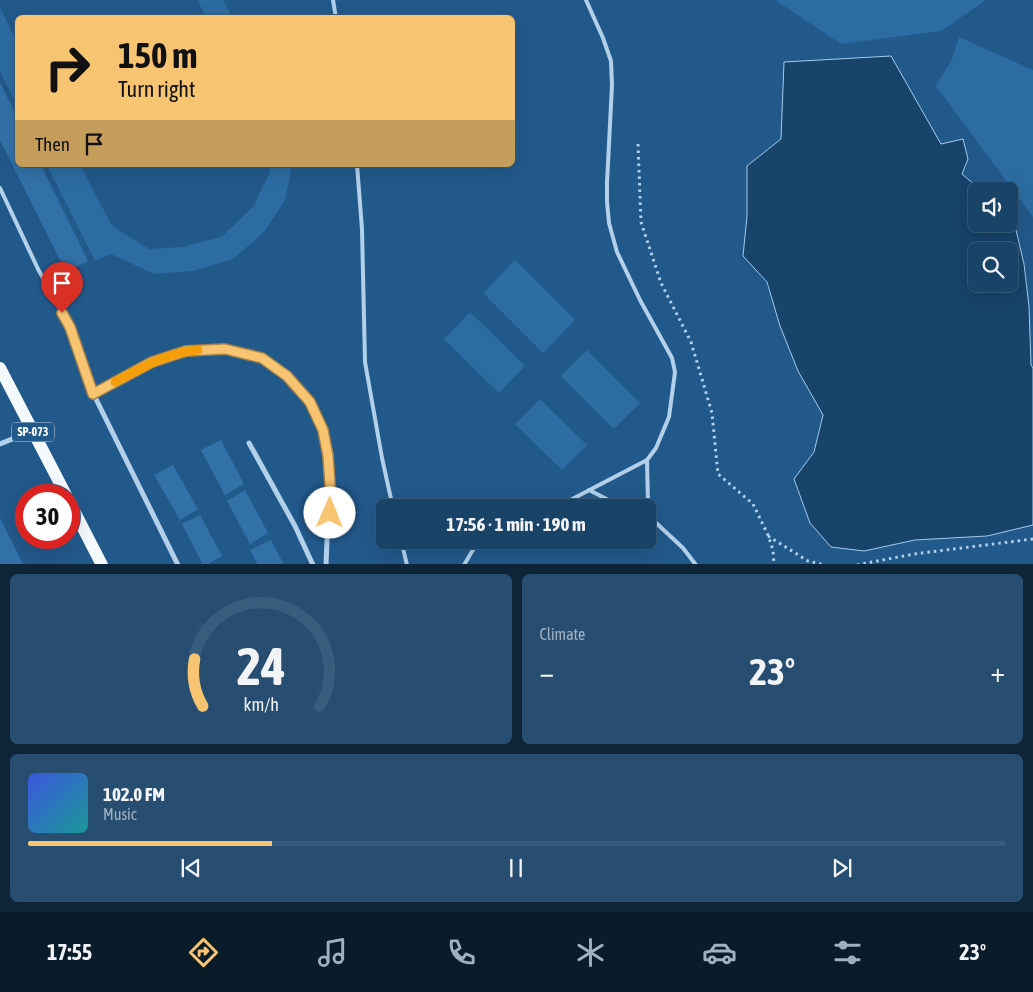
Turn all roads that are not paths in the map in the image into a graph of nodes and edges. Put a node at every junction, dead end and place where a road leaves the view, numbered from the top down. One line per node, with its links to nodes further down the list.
1 (333, 0): 3 (lane)
2 (586, 0): 11 (lane)
3 (336, 15)
4 (357, 167): 14 (lane)
5 (0, 188): 7 (lane)
6 (0, 368): 8 (main road, SP-073)
7 (93, 394): 23 (street); 25 (street)
8 (32, 431): 10 (street); 12 (main road, SP-073)
9 (248, 443): 24 (street)
10 (0, 444)
11 (647, 460): 13 (lane); 17 (lane)
12 (60, 484)
13 (589, 490): 15 (lane); 16 (lane)
14 (391, 499)
15 (572, 499)
16 (606, 499)
17 (648, 499)
18 (80, 522): 22 (main road)
19 (656, 523): 28 (lane)
20 (403, 549): 26 (lane)
21 (473, 549): 27 (lane)
22 (102, 564)
23 (178, 564)
24 (313, 564)
25 (326, 564)
26 (407, 564)
27 (464, 564)
28 (696, 564)

